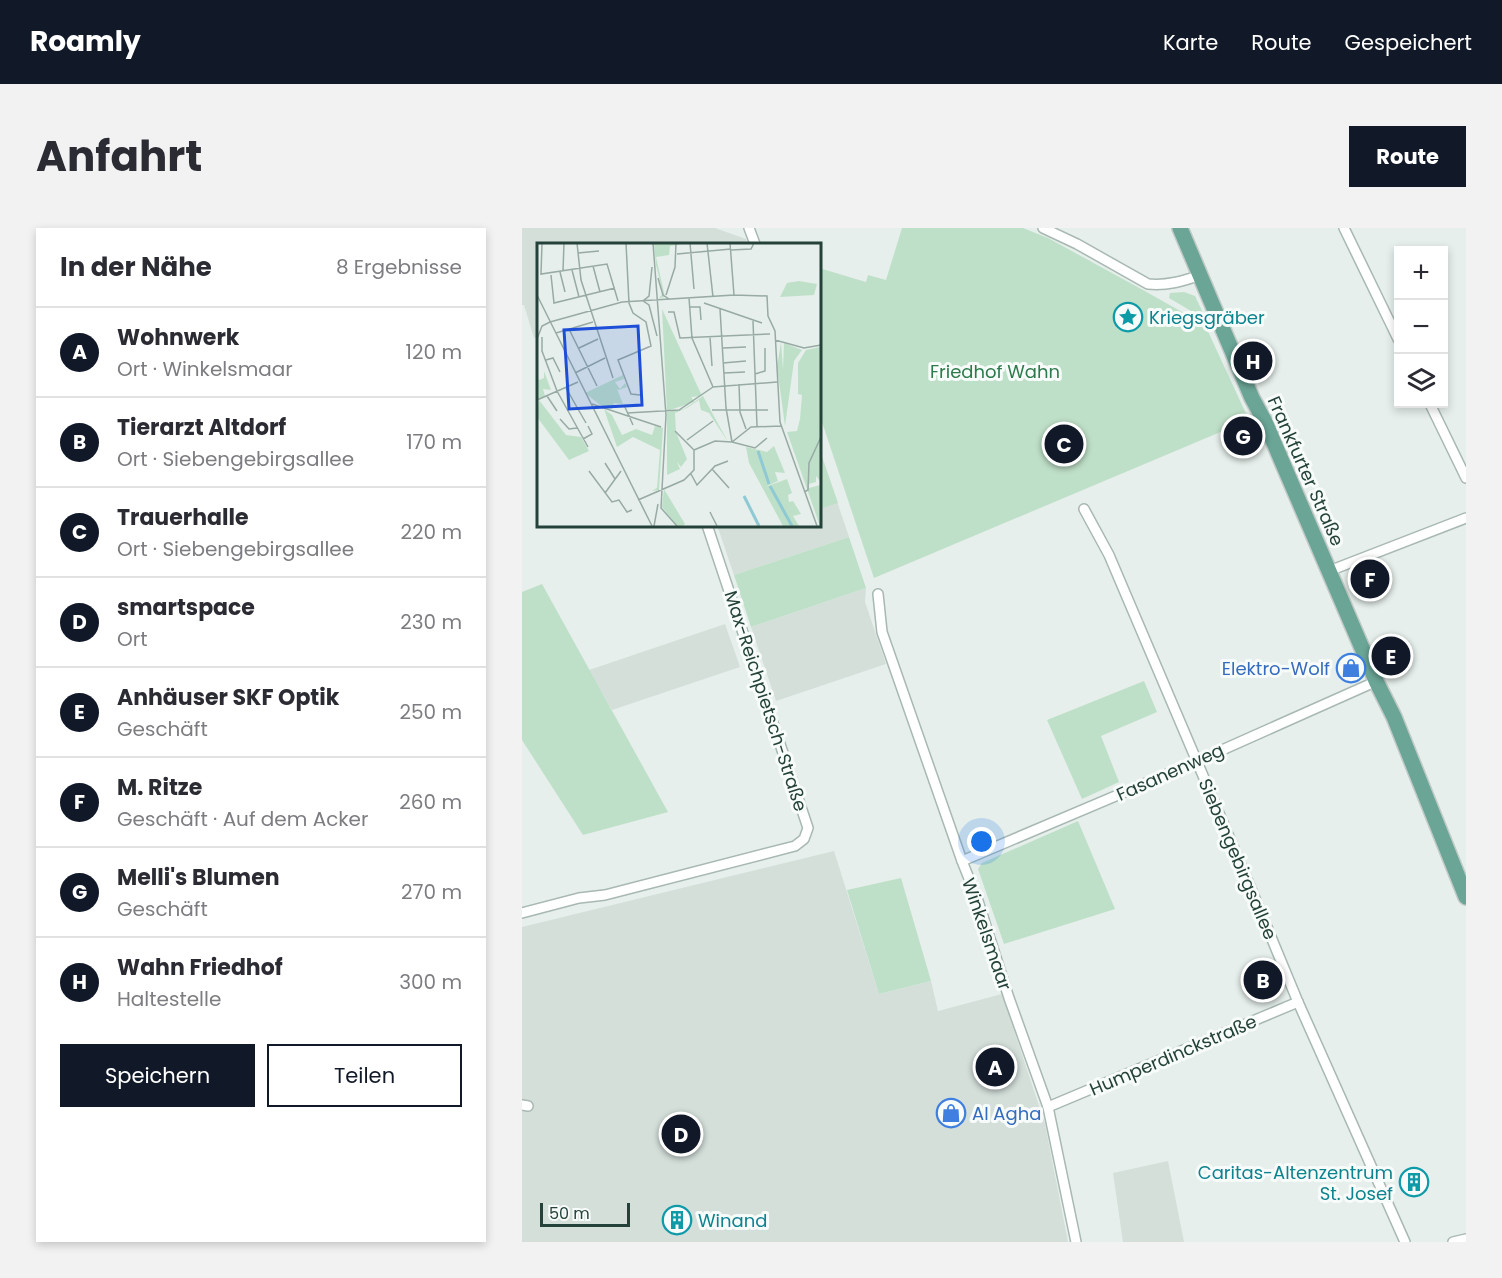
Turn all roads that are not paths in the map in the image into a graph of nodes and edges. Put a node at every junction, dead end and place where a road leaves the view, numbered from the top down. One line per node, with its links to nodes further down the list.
1 (749, 228): 5 (street)
2 (1043, 228): 6 (street)
3 (1180, 228): 6 (main road, Frankfurter Straße)
4 (1344, 228): 7 (street)
5 (755, 243)
6 (1201, 275): 13 (main road, Frankfurter Straße)
7 (1394, 331)
8 (1432, 408): 9 (street)
9 (1466, 478)
10 (1084, 509): 16 (street, Siebengebirgsallee)
11 (1466, 518): 13 (street)
12 (708, 526): 19 (street, Max-Reichpietsch-Straße)
13 (1329, 571): 15 (main road, Frankfurter Straße)
14 (878, 594): 17 (street, Winkelsmaar)
15 (1377, 681): 16 (street, Fasanenweg); 18 (main road, Frankfurter Straße)
16 (1196, 761): 17 (street, Fasanenweg); 20 (street, Siebengebirgsallee)
17 (962, 861): 21 (street, Winkelsmaar)
18 (1466, 897)
19 (522, 913)
20 (1298, 1002): 21 (street, Humperdinckstraße); 24 (street, Siebengebirgsallee)
21 (1048, 1107): 23 (street, Winkelsmaar)
22 (1466, 1239): 25 (street)
23 (1076, 1242)
24 (1405, 1242)
25 (1453, 1242)

